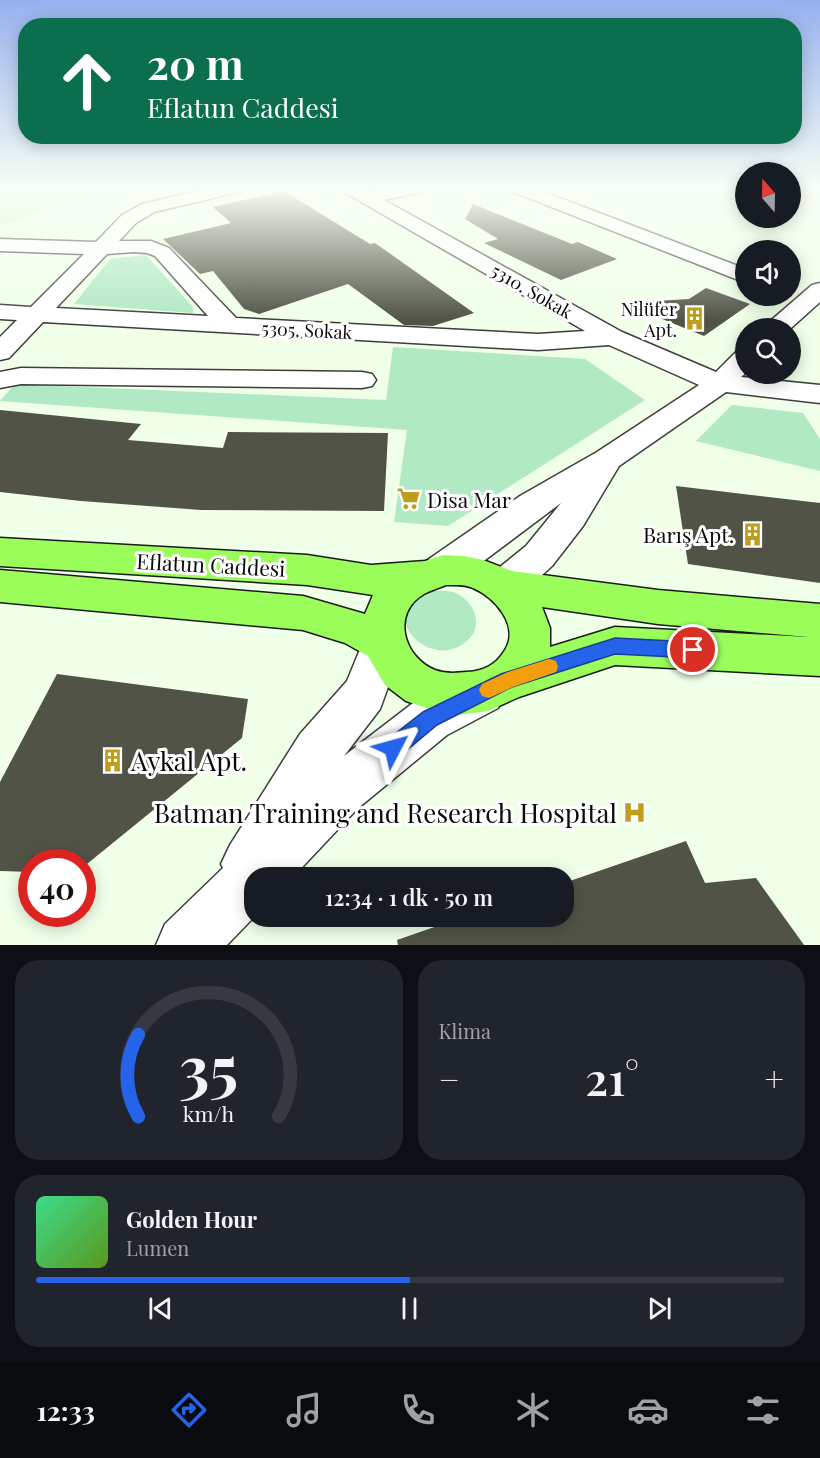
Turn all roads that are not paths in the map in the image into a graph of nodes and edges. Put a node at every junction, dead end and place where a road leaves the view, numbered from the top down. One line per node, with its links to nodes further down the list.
1 (115, 232): 5 (street)
2 (428, 232): 12 (street, 5310. Sokak)
3 (631, 232): 6 (street)
4 (0, 245): 5 (street)
5 (99, 248): 9 (street); 11 (street)
6 (735, 273)
7 (806, 295): 10 (street)
8 (0, 312): 9 (street, 5305. Sokak)
9 (35, 315): 11 (street, 5305. Sokak); 13 (street)
10 (786, 318)
11 (230, 326): 12 (street, 5305. Sokak)
12 (613, 337): 17 (street, 5310. Sokak)
13 (0, 352)
14 (735, 368): 17 (street)
15 (0, 380): 16 (street)
16 (362, 380)
17 (720, 383): 18 (street, 5310. Sokak); 19 (street)
18 (820, 394)
19 (608, 459): 21 (street); 23 (street)
20 (0, 552): 21 (main road, Eflatun Caddesi)
21 (432, 572): 23 (main road); 25 (main road)
22 (0, 586): 25 (main road, Eflatun Caddesi)
23 (504, 586): 24 (main road); 27 (main road)
24 (820, 621)
25 (383, 644): 27 (main road); 28 (street)
26 (820, 657): 27 (main road)
27 (496, 686): 28 (street)
28 (204, 927)

